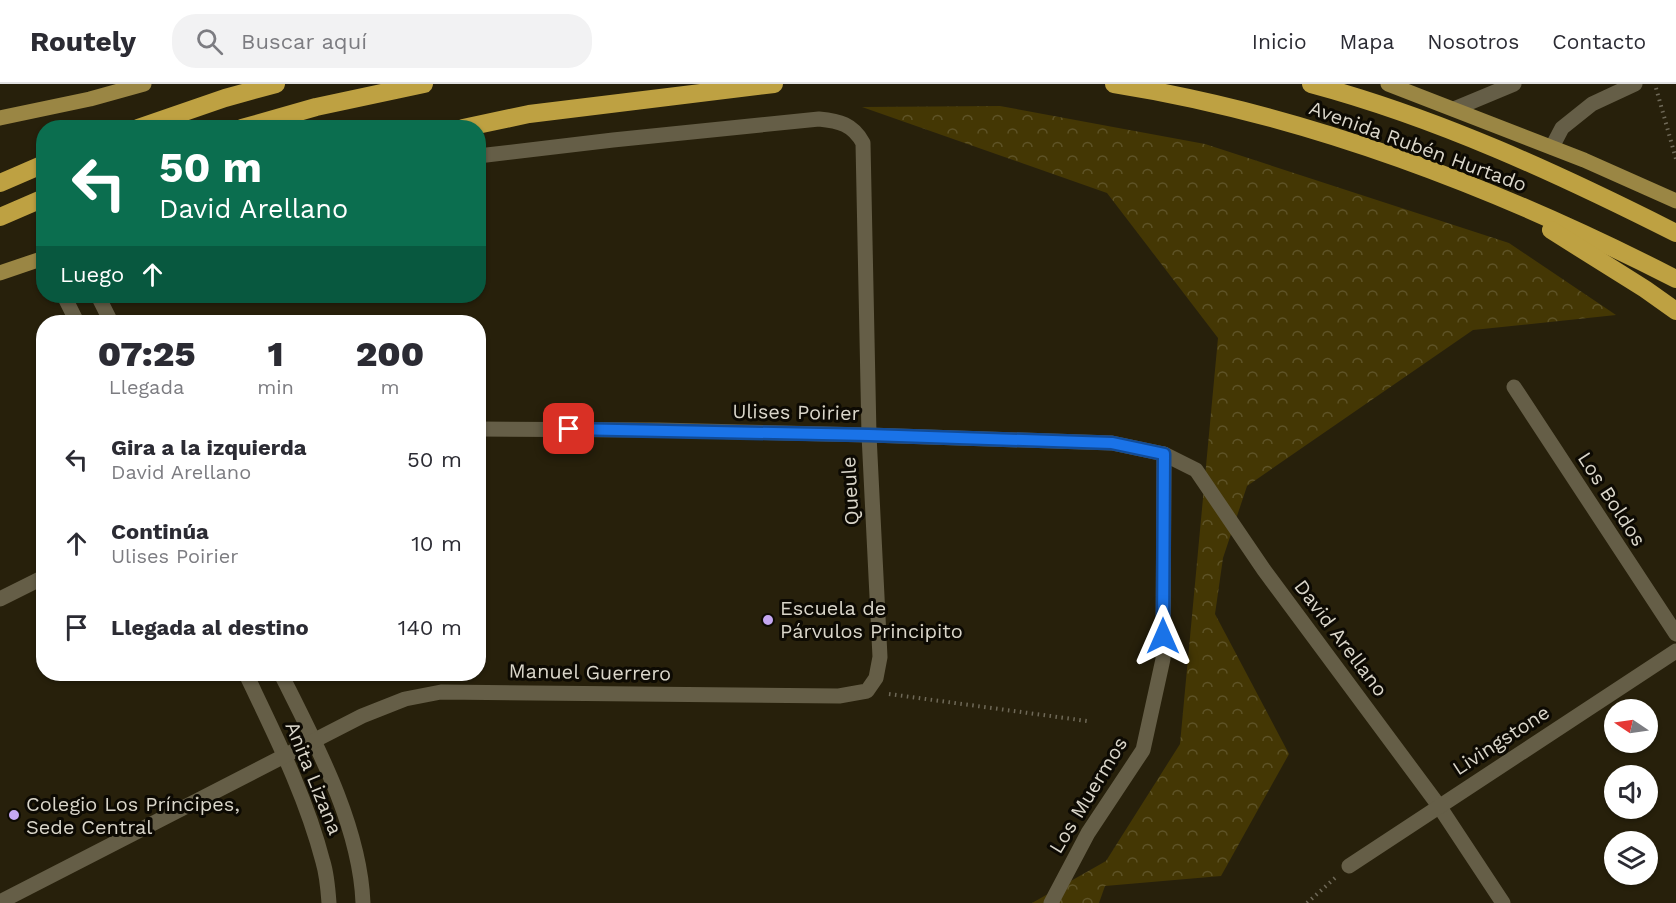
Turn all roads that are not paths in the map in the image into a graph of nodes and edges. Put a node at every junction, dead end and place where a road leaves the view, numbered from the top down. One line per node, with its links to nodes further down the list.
1 (113, 84): 11 (street)
2 (144, 84): 11 (main road)
3 (276, 84): 14 (highway)
4 (424, 84): 15 (highway)
5 (774, 84): 16 (highway)
6 (1114, 84): 21 (highway, Avenida Rubén Hurtado)
7 (1311, 84): 25 (highway, Avenida Rubén Hurtado)
8 (1388, 84): 12 (main road)
9 (1514, 84): 12 (street)
10 (1635, 84): 17 (street)
11 (90, 99): 13 (main road)
12 (1454, 109): 17 (main road)
13 (0, 118)
14 (161, 120)
15 (270, 120)
16 (486, 124)
17 (1552, 147): 23 (main road)
18 (486, 155): 32 (street, Queule)
19 (36, 167): 20 (highway)
20 (0, 183)
21 (1485, 191): 28 (highway, Avenida Rubén Hurtado); 29 (highway)
22 (36, 201): 24 (highway)
23 (1676, 201)
24 (0, 217)
25 (1676, 233)
26 (36, 261): 27 (main road)
27 (0, 273)
28 (1676, 279)
29 (1676, 311)
30 (1514, 387): 37 (street, Los Boldos)
31 (486, 429): 32 (street, Ulises Poirier)
32 (869, 435): 33 (street, Ulises Poirier); 41 (street, Queule)
33 (1112, 443): 34 (street, David Arellano)
34 (1164, 454): 44 (street, David Arellano); 49 (street, Los Muermos)
35 (36, 581): 36 (street)
36 (0, 598)
37 (1676, 634)
38 (1676, 651): 44 (street, Livingstone)
39 (249, 681): 43 (street, Anita Lizana)
40 (284, 681): 42 (street, Anita Lizana)
41 (867, 691): 42 (street, Manuel Guerrero)
42 (314, 741): 43 (street, Manuel Guerrero); 48 (street, Anita Lizana)
43 (285, 756): 46 (street, Manuel Guerrero); 47 (street, Anita Lizana)
44 (1439, 806): 45 (street, Livingstone); 50 (street, David Arellano)
45 (1349, 866)
46 (0, 902)
47 (329, 903)
48 (363, 903)
49 (1051, 903)
50 (1503, 903)

